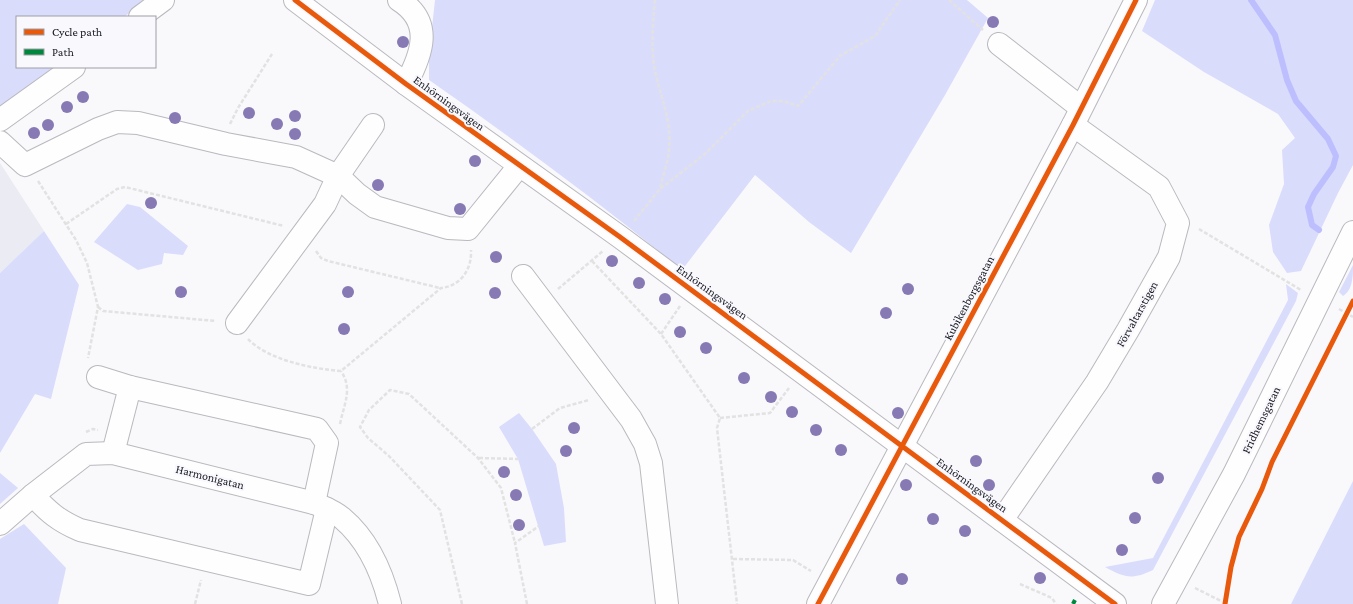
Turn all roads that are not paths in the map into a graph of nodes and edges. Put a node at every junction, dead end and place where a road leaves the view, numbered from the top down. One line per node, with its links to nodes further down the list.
1 (163, 0): 5 (street)
2 (297, 0): 8 (street, Enhörningsvägen)
3 (399, 0): 8 (street)
4 (1136, 0): 9 (street, Kubikenborgsgatan)
5 (141, 16)
6 (999, 44): 9 (street)
7 (73, 68): 10 (street)
8 (406, 84): 13 (street, Enhörningsvägen)
9 (1077, 116): 20 (street, Kubikenborgsgatan); 24 (street, Förvaltarstigen)
10 (0, 120)
11 (373, 125): 14 (street)
12 (0, 142): 14 (street)
13 (519, 166): 14 (street); 20 (street, Enhörningsvägen)
14 (338, 176): 17 (street)
15 (1353, 232): 30 (street, Fridhemsgatan)
16 (523, 276): 27 (street)
17 (237, 323)
18 (98, 378): 19 (street)
19 (130, 387): 21 (street); 23 (street)
20 (902, 444): 24 (street, Enhörningsvägen); 28 (street, Kubikenborgsgatan)
21 (113, 452): 22 (street, Harmonigatan); 23 (street, Harmonigatan)
22 (33, 495): 23 (street); 25 (street, Harmonigatan)
23 (321, 506): 26 (street, Harmonigatan)
24 (1002, 520): 29 (street, Enhörningsvägen)
25 (0, 524)
26 (390, 604)
27 (667, 604)
28 (818, 604)
29 (1115, 604)
30 (1163, 604)

